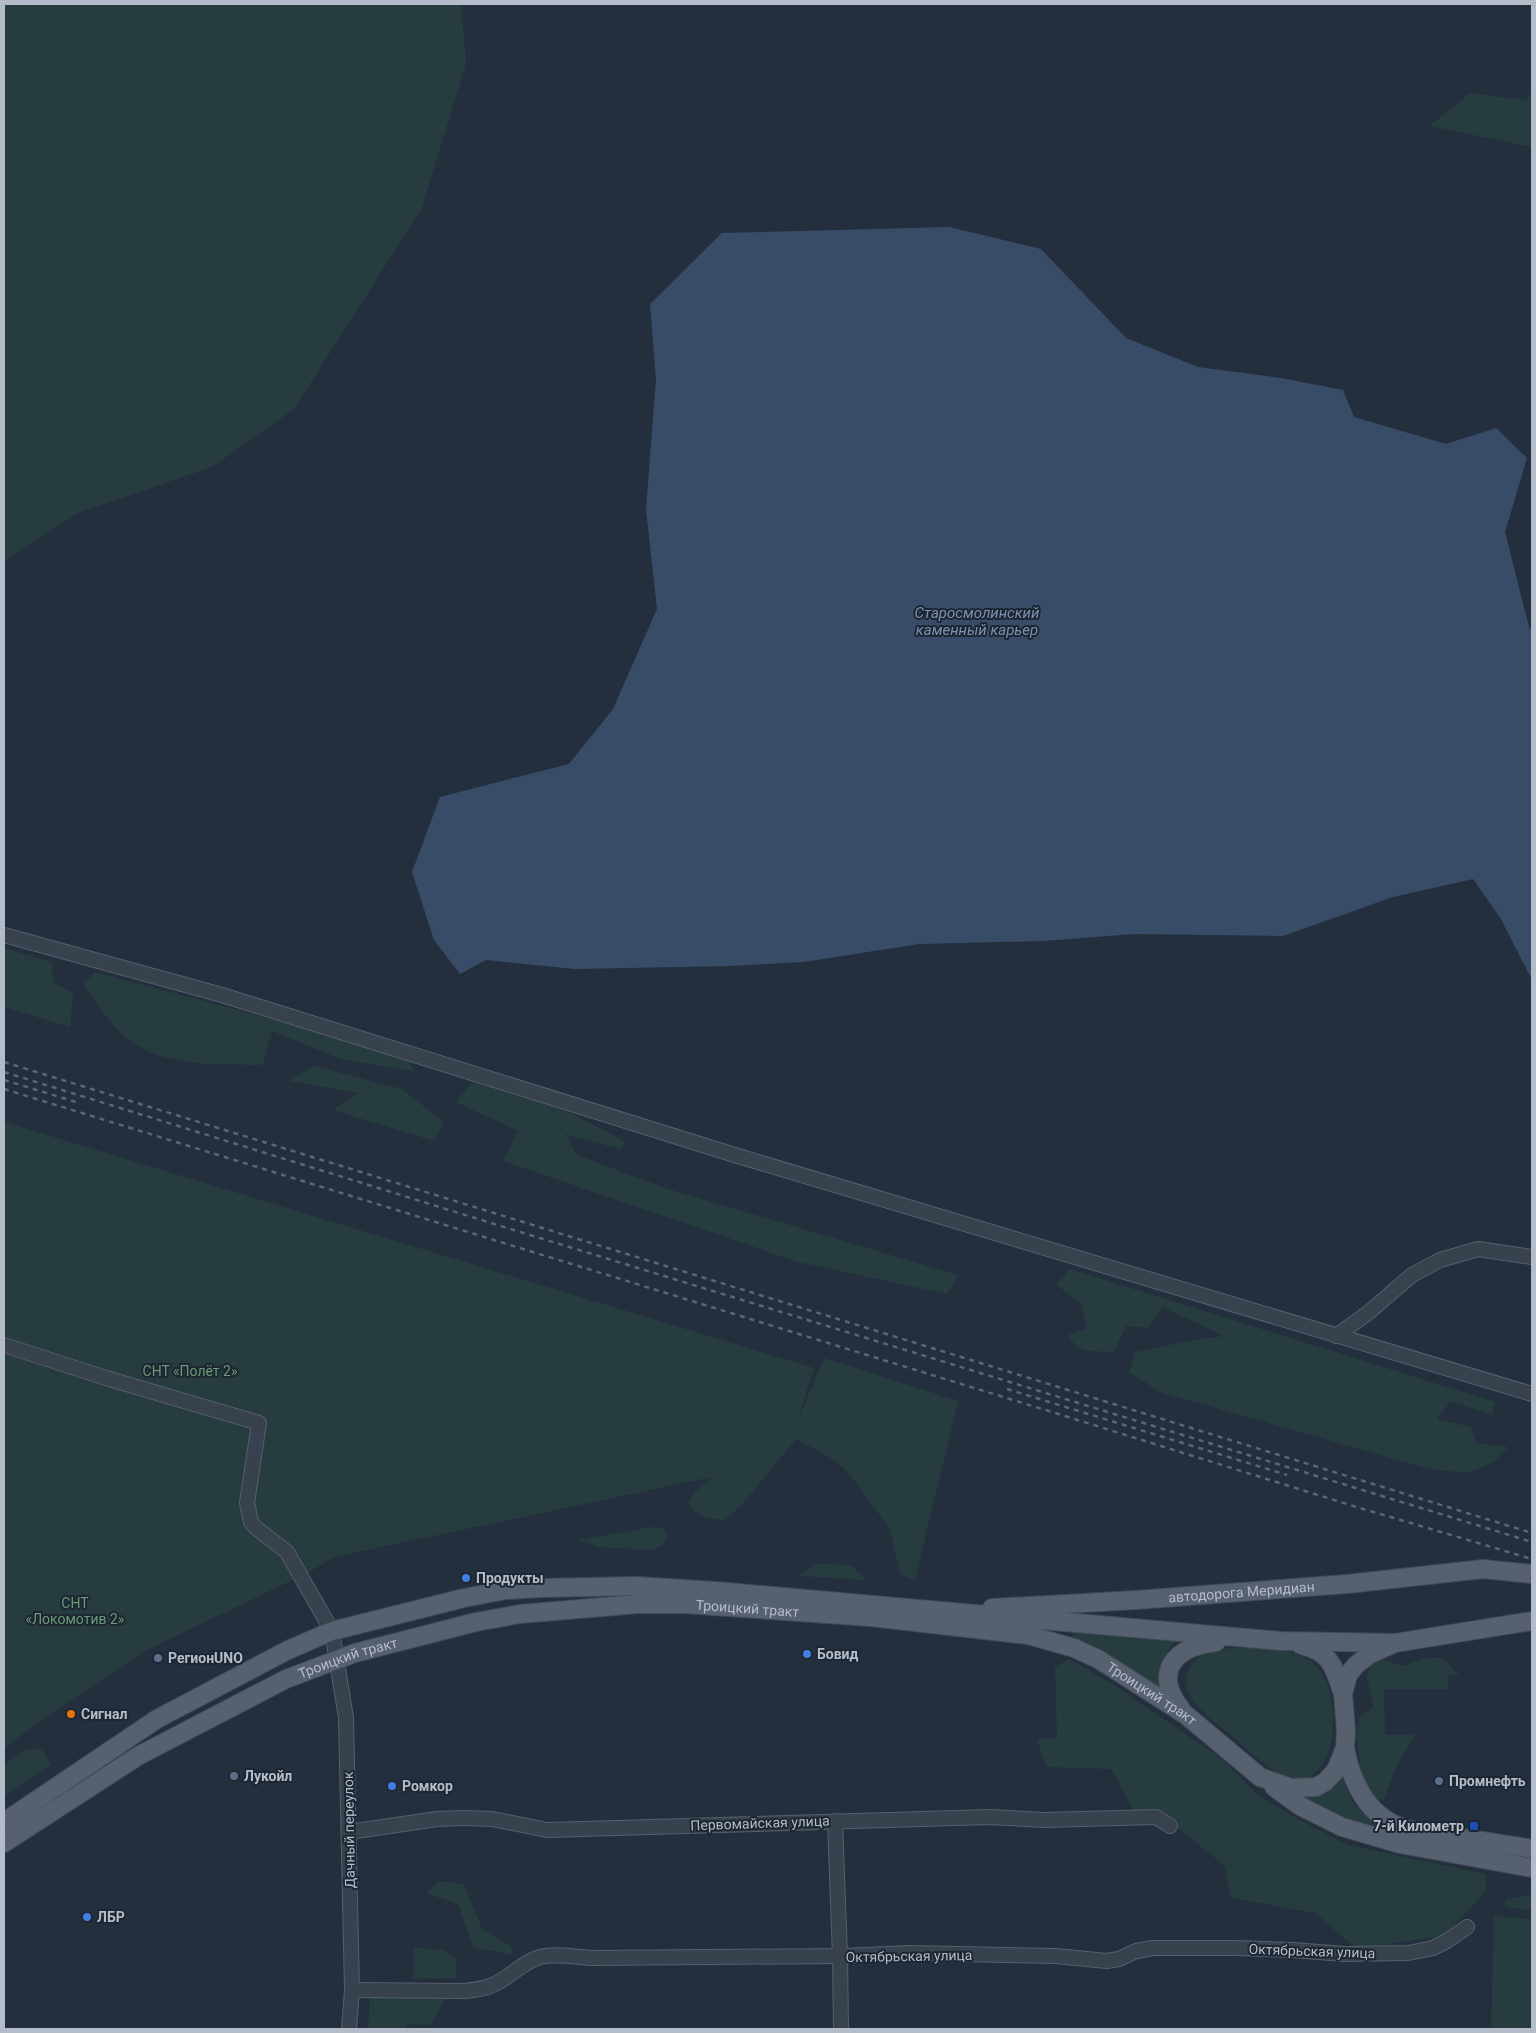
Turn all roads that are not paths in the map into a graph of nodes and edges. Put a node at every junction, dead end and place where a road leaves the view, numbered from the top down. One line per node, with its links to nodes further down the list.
1 (4, 935): 3 (street)
2 (1532, 1257): 3 (street)
3 (1336, 1336): 5 (street)
4 (4, 1345): 9 (street)
5 (1532, 1394)
6 (1532, 1574): 7 (main road, автодорога Меридиан)
7 (951, 1613): 9 (main road, Троицкий тракт); 10 (main road, Троицкий тракт)
8 (1532, 1621): 12 (main road, Троицкий тракт)
9 (332, 1631): 13 (street, Дачный переулок); 19 (main road, Троицкий тракт)
10 (1252, 1639): 11 (main road, Троицкий тракт); 15 (main road)
11 (1281, 1641): 12 (main road, Троицкий тракт); 14 (main road)
12 (1396, 1643): 14 (main road, Троицкий тракт)
13 (336, 1658): 15 (main road, Троицкий тракт); 21 (street, Дачный переулок); 22 (main road, Троицкий тракт)
14 (1343, 1694): 16 (main road, Троицкий тракт)
15 (1186, 1715): 17 (main road, Троицкий тракт)
16 (1345, 1748): 17 (main road, Троицкий тракт); 23 (main road)
17 (1260, 1777): 24 (main road)
18 (835, 1821): 20 (street, Первомайская улица); 21 (street, Первомайская улица); 26 (street)
19 (4, 1822)
20 (1170, 1826)
21 (349, 1832): 27 (street, Дачный переулок)
22 (4, 1843)
23 (1532, 1849)
24 (1532, 1868)
25 (1467, 1927): 26 (street, Октябрьская улица)
26 (840, 1956): 27 (street, Октябрьская улица); 29 (street)
27 (352, 1990): 28 (street, Дачный переулок)
28 (348, 2029)
29 (841, 2029)

